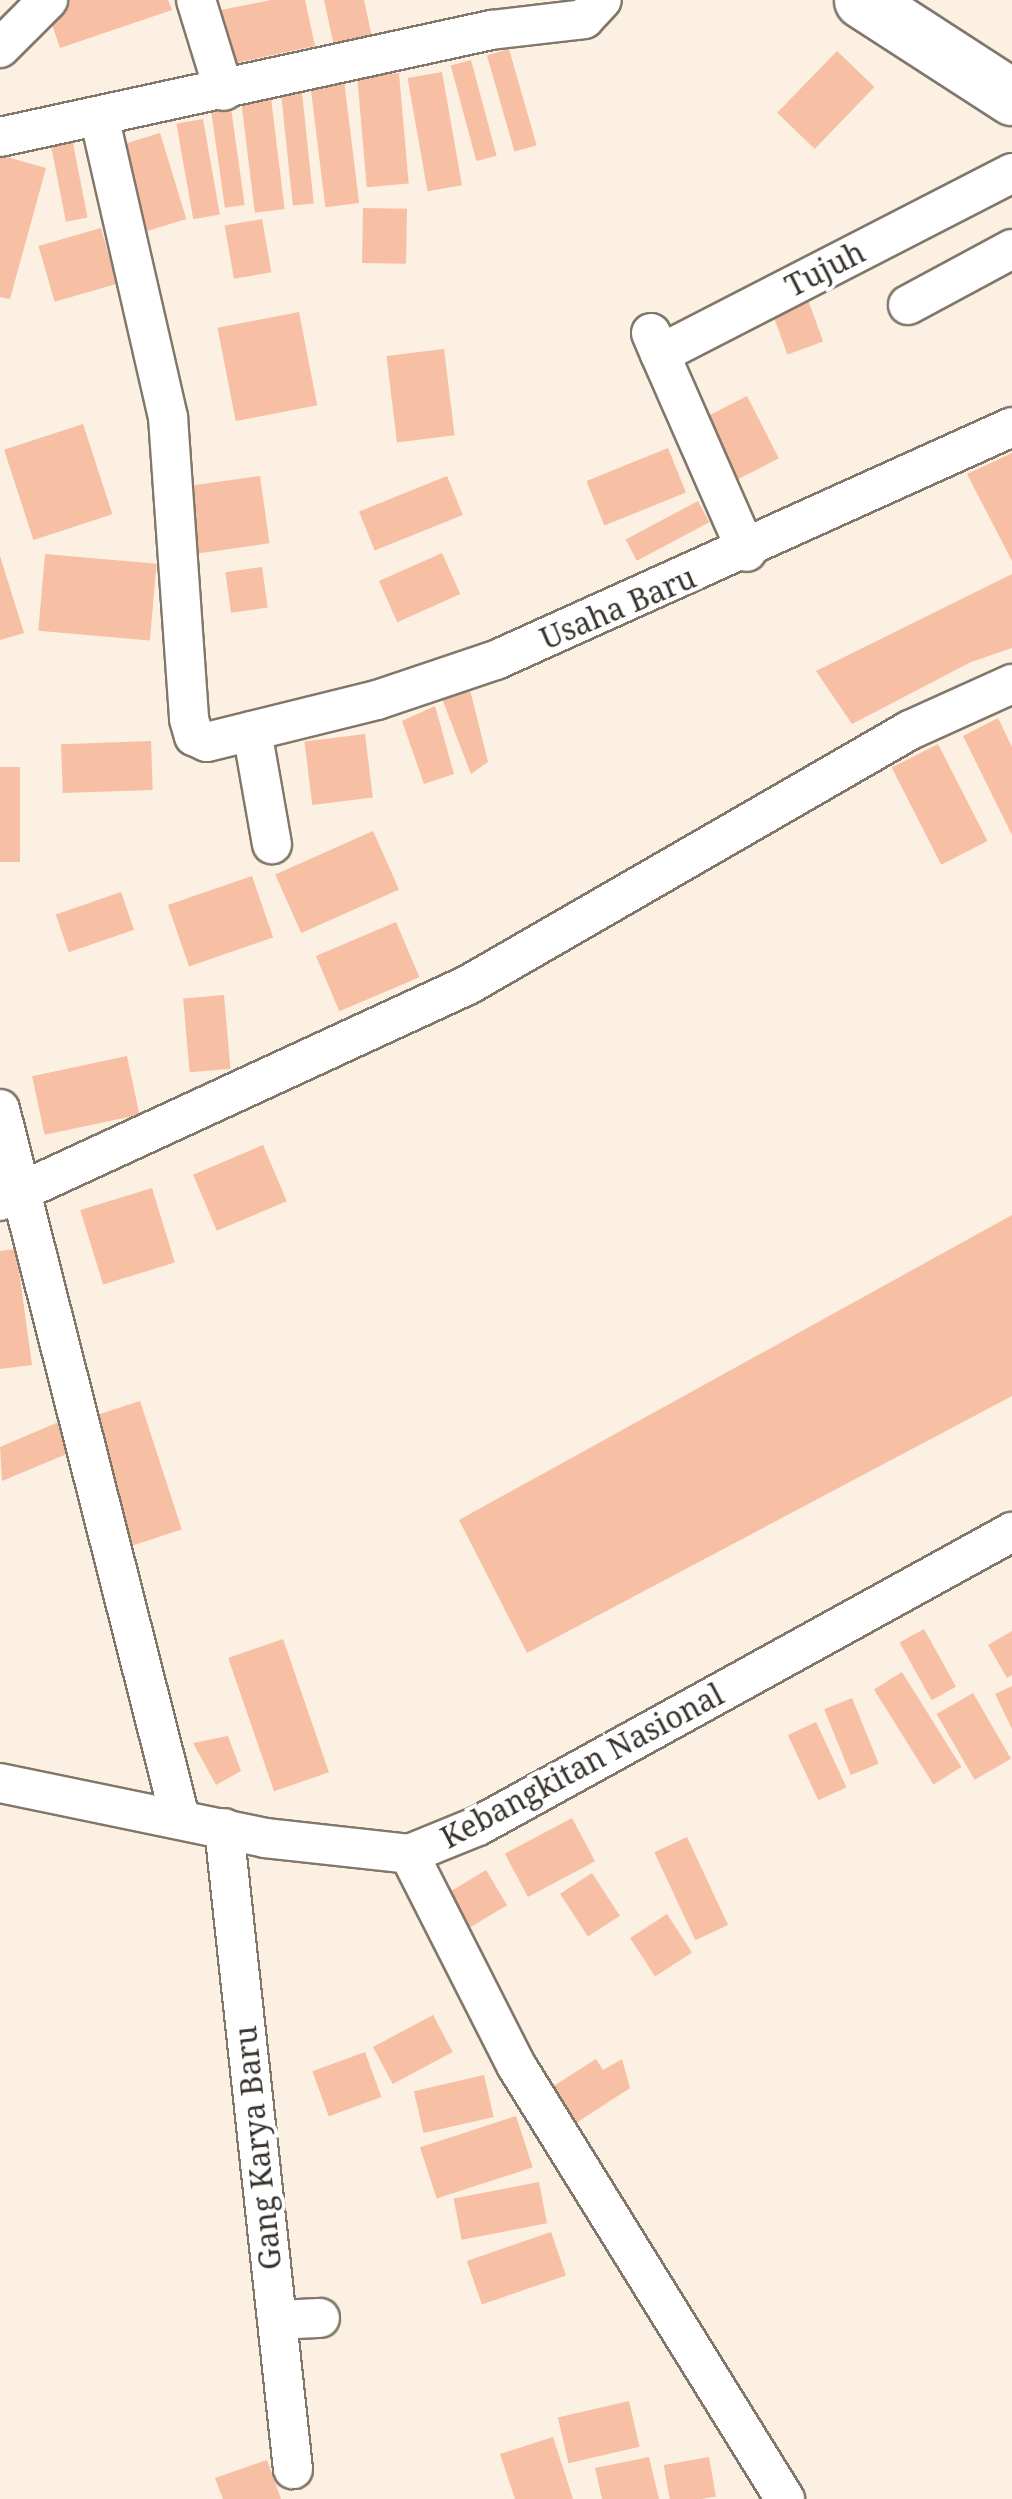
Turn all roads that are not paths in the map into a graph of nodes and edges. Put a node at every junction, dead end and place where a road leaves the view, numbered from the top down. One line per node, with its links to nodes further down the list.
1 (48, 0): 5 (street)
2 (196, 0): 6 (street)
3 (602, 0): 6 (street)
4 (862, 0): 7 (highway)
5 (0, 48)
6 (224, 90): 8 (street)
7 (1012, 97)
8 (99, 116): 9 (street); 16 (street, Usaha Baru)
9 (0, 137)
10 (1012, 173): 14 (street, Tujuh)
11 (1012, 249): 12 (street)
12 (908, 305)
13 (1012, 427): 14 (street, Usaha Baru)
14 (748, 552): 16 (street, Usaha Baru)
15 (1012, 684): 19 (street)
16 (252, 731): 17 (street)
17 (272, 844)
18 (0, 1109): 19 (street)
19 (11, 1196): 22 (street)
20 (1012, 1532): 24 (street, Kebangkitan Nasional)
21 (0, 1784): 22 (street, Kebangkitan Nasional)
22 (180, 1818): 23 (street, Kebangkitan Nasional)
23 (224, 1828): 24 (street, Kebangkitan Nasional); 26 (street, Gang Karya Baru)
24 (409, 1854): 28 (street)
25 (320, 2318): 26 (street)
26 (277, 2320): 27 (street, Gang Karya Baru)
27 (293, 2469)
28 (785, 2499)

